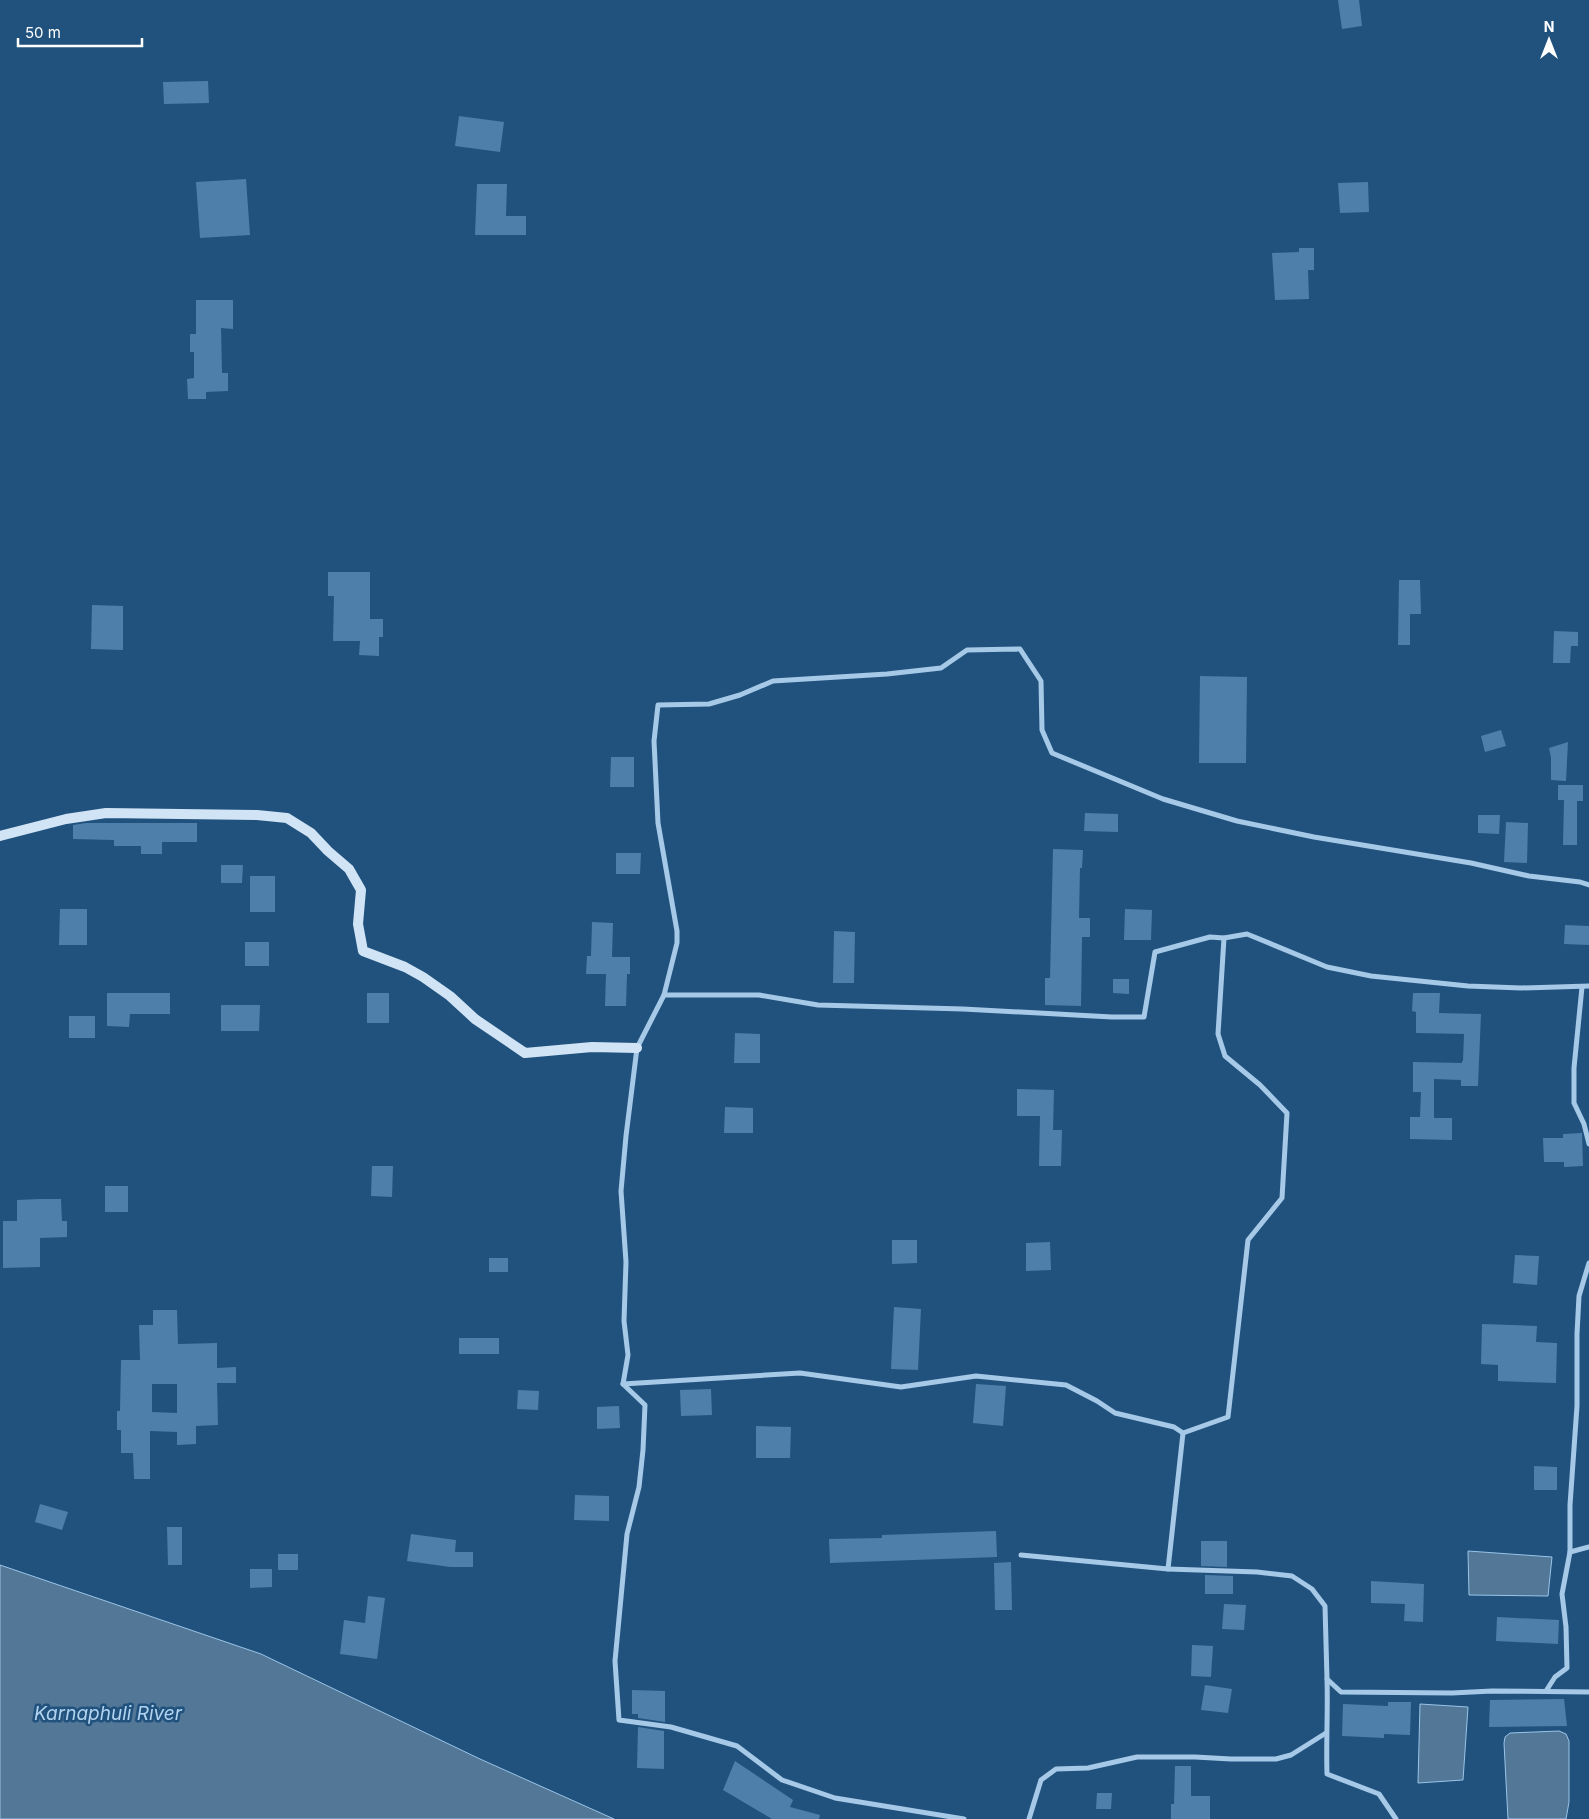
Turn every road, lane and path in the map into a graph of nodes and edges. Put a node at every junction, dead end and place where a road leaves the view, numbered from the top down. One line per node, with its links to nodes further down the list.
1 (0, 836): 7 (street)
2 (1589, 885): 6 (street)
3 (1224, 938): 5 (street); 6 (street); 11 (street)
4 (1589, 986): 5 (street)
5 (1582, 987): 8 (street)
6 (664, 995): 7 (street)
7 (637, 1048): 10 (street)
8 (1589, 1144)
9 (1589, 1263): 13 (street)
10 (623, 1384): 11 (street); 20 (street)
11 (1183, 1433): 15 (street)
12 (1589, 1548): 13 (street)
13 (1570, 1552): 17 (street)
14 (1021, 1555): 15 (street)
15 (1168, 1569): 16 (street)
16 (1327, 1679): 17 (street); 19 (street)
17 (1546, 1691): 18 (street)
18 (1589, 1692)
19 (1326, 1733): 21 (street); 22 (street)
20 (964, 1819)
21 (1030, 1819)
22 (1396, 1819)

